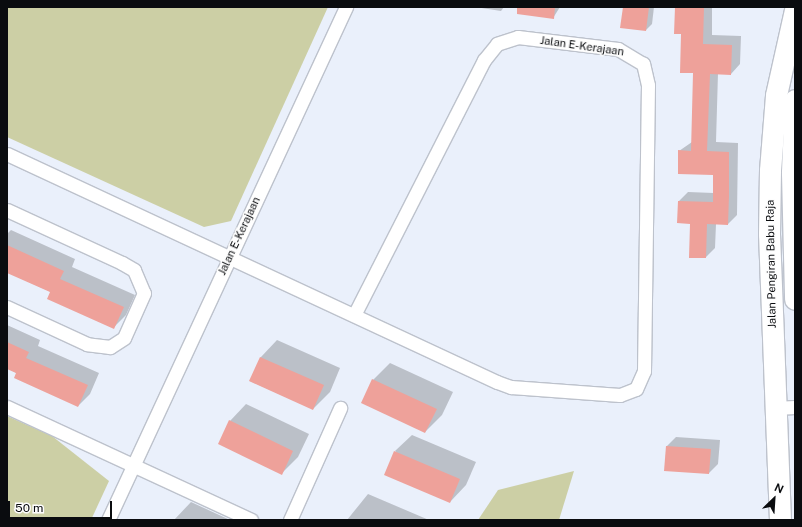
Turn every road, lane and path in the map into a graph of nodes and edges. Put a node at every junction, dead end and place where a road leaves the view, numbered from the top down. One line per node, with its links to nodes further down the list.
1 (346, 7): 6 (street, Jalan E-Kerajaan)
2 (795, 10): 13 (main road, Jalan Pengiran Babu Raja)
3 (795, 100): 7 (main road, Jalan Pengiran Babu Raja)
4 (7, 154): 6 (street)
5 (7, 210): 8 (street)
6 (229, 257): 9 (street); 14 (street, Jalan E-Kerajaan)
7 (795, 298)
8 (7, 307)
9 (354, 315): 9 (street, Jalan E-Kerajaan)
10 (7, 407): 14 (street)
11 (795, 407): 13 (street)
12 (340, 408): 17 (street)
13 (774, 408): 18 (main road, Jalan Pengiran Babu Raja)
14 (133, 466): 15 (street, Jalan E-Kerajaan); 16 (street)
15 (108, 520)
16 (251, 520)
17 (290, 520)
18 (780, 520)

